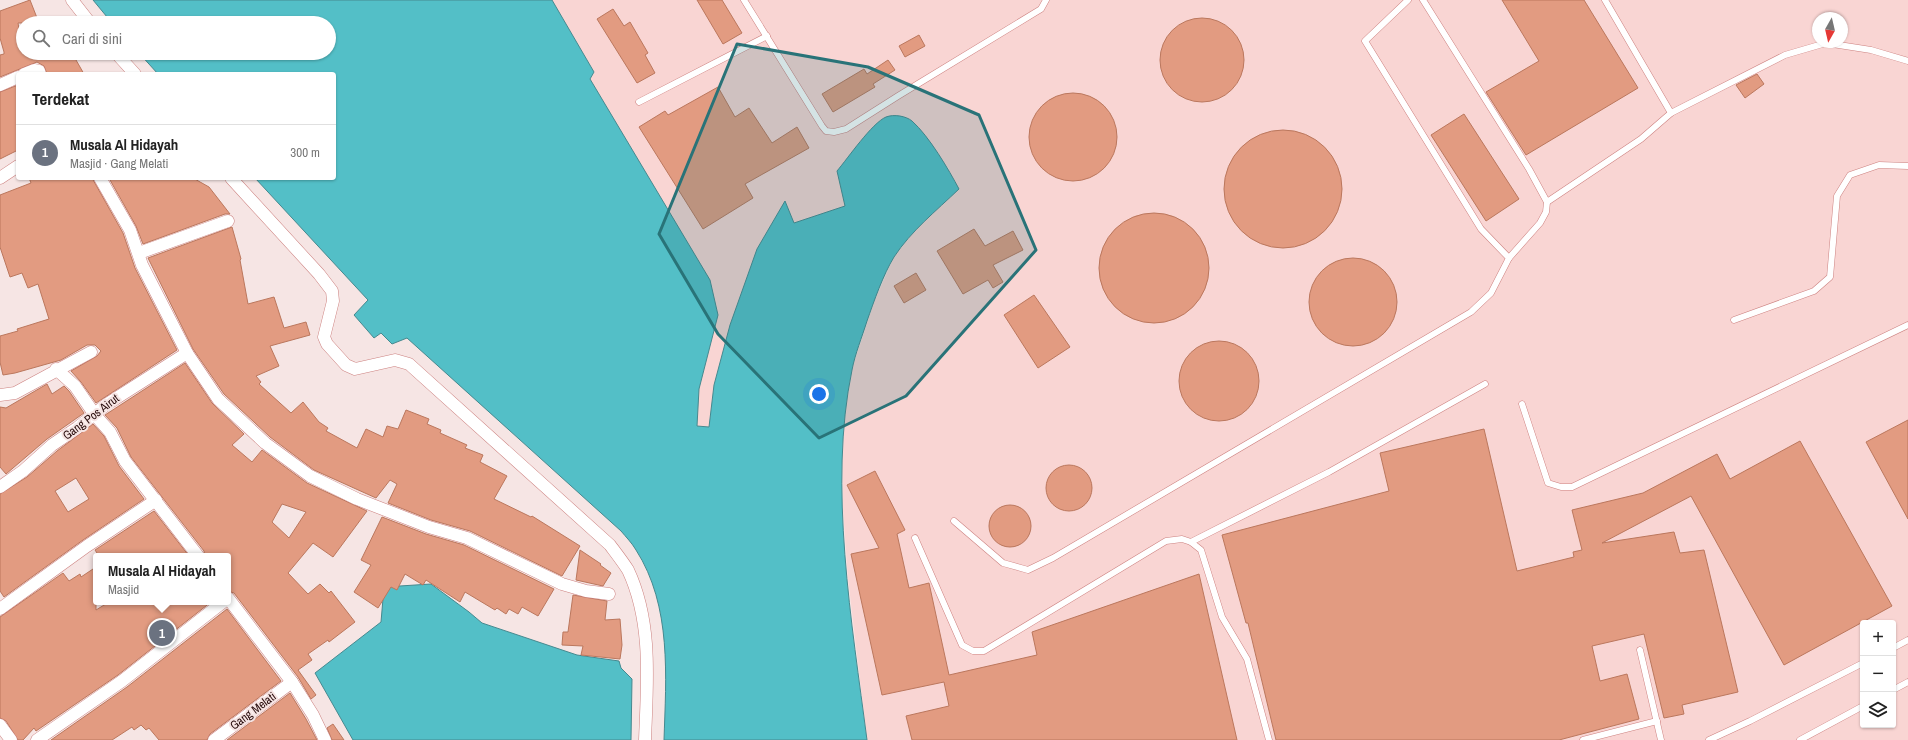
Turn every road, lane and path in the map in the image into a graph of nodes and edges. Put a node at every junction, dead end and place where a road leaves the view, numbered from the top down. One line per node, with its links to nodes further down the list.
1 (72, 0): 7 (street)
2 (744, 0): 8 (lane)
3 (1046, 0): 8 (lane)
4 (1408, 0): 24 (lane)
5 (1423, 0): 21 (lane)
6 (1605, 0): 15 (lane)
7 (85, 16)
8 (767, 36): 14 (lane)
9 (122, 60): 11 (street)
10 (1908, 62): 15 (lane)
11 (133, 72)
12 (16, 78): 13 (street)
13 (0, 85)
14 (639, 102)
15 (1671, 113): 21 (lane)
16 (1908, 166): 25 (lane)
17 (16, 167): 18 (street)
18 (0, 178)
19 (101, 180): 23 (street)
20 (233, 180): 58 (street)
21 (1547, 202): 24 (lane)
22 (228, 221): 23 (street)
23 (138, 253): 28 (street)
24 (1509, 258): 36 (lane)
25 (1734, 320)
26 (1908, 325): 32 (lane)
27 (91, 352): 29 (street)
28 (187, 353): 33 (street, Gang Pos Airut); 40 (street)
29 (56, 369): 31 (street); 33 (street)
30 (1485, 384): 38 (lane)
31 (0, 396)
32 (1522, 404)
33 (95, 415): 34 (street, Gang Pos Airut); 35 (street)
34 (0, 488)
35 (156, 500): 39 (street); 43 (street)
36 (954, 521)
37 (914, 538): 38 (lane)
38 (1191, 542): 59 (lane)
39 (196, 553)
40 (609, 594)
41 (231, 602): 48 (street)
42 (219, 605): 55 (street)
43 (0, 609)
44 (1908, 640): 45 (lane)
45 (1896, 646)
46 (1640, 650): 52 (lane)
47 (1860, 665): 62 (lane)
48 (292, 682): 56 (street, Gang Melati); 57 (street)
49 (1908, 682): 50 (lane)
50 (1896, 688)
51 (1860, 708): 63 (lane)
52 (1657, 721): 60 (lane); 61 (lane)
53 (0, 725): 54 (street)
54 (11, 740)
55 (37, 740)
56 (214, 740)
57 (325, 740)
58 (645, 740)
59 (1270, 740)
60 (1583, 740)
61 (1660, 740)
62 (1711, 740)
63 (1800, 740)

